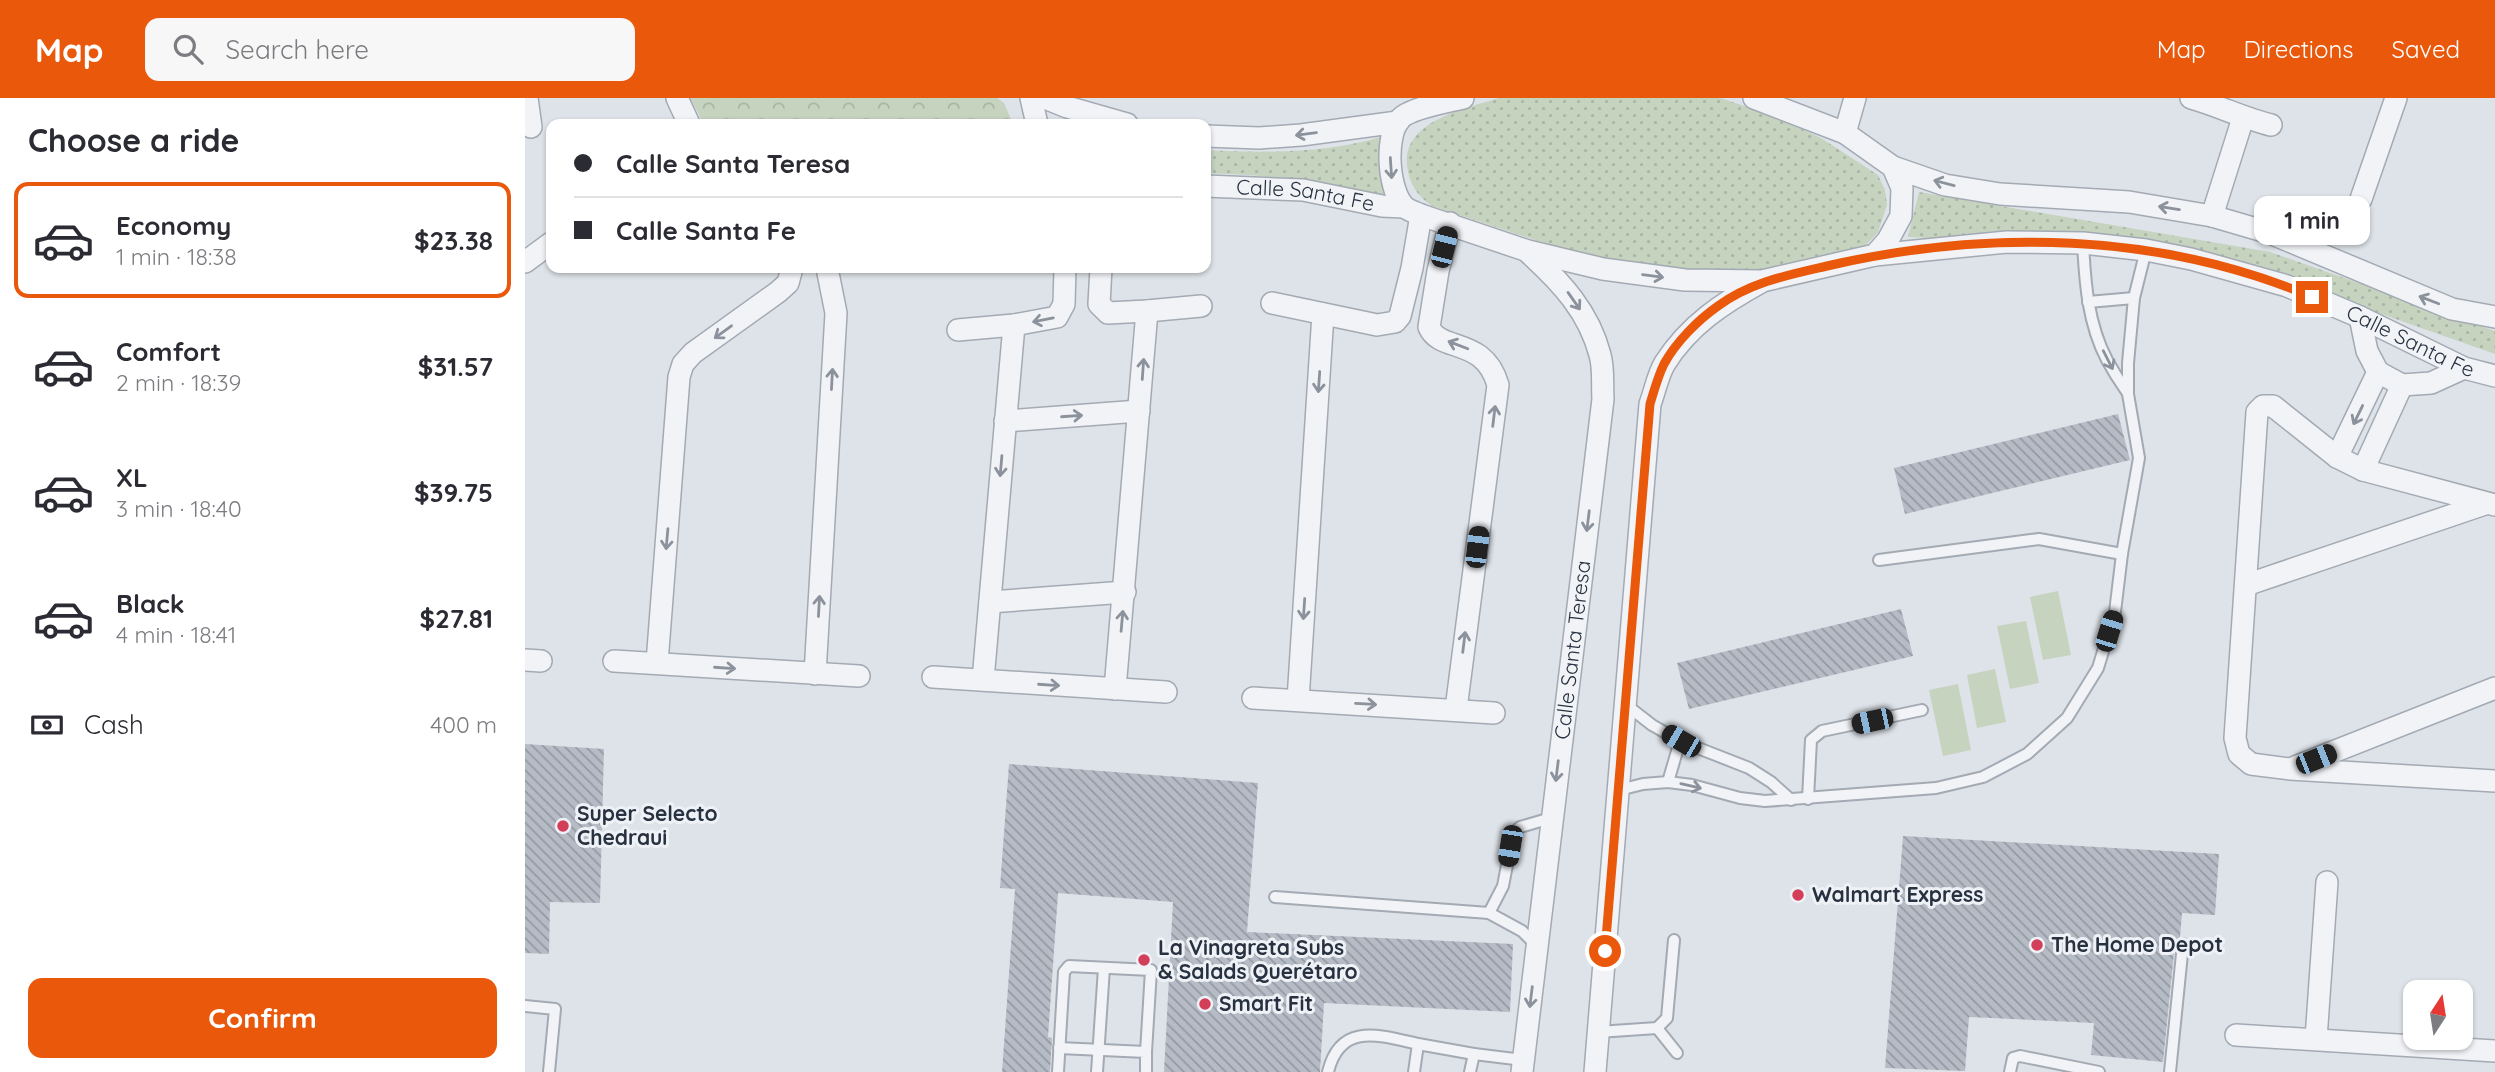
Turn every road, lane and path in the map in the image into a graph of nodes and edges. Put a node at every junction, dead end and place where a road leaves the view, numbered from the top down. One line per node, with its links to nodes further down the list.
1 (527, 98): 19 (street)
2 (677, 98): 14 (street)
3 (1031, 98): 15 (street)
4 (1045, 98): 16 (street)
5 (1463, 98): 12 (street)
6 (1754, 98): 17 (street, Calle Santa Fe)
7 (1807, 98): 17 (street)
8 (1855, 98): 20 (street)
9 (2191, 98): 11 (street)
10 (2396, 98): 24 (street)
11 (2219, 102): 13 (street)
12 (1404, 109): 21 (street, one-way to 21); 25 (street, one-way to 25)
13 (2243, 118): 18 (street); 26 (street)
14 (687, 119)
15 (1036, 119)
16 (1109, 119)
17 (1821, 122): 20 (street, Calle Santa Fe)
18 (2271, 125)
19 (531, 127)
20 (1845, 133): 22 (street, Calle Santa Fe)
21 (1211, 136)
22 (1893, 167): 26 (street, Calle Santa Fe, one-way to 22); 32 (street)
23 (1211, 186): 25 (street, Calle Santa Fe)
24 (2361, 199)
25 (1413, 211): 27 (street, Calle Santa Fe); 44 (street)
26 (2212, 216): 46 (street, Calle Santa Fe, one-way to 26)
27 (1450, 223): 31 (street, Calle Santa Fe); 76 (street, one-way to 27)
28 (2083, 243): 30 (street, Calle Santa Fe); 32 (street, Calle Santa Fe); 40 (lane)
29 (546, 247): 33 (street)
30 (2146, 250): 39 (lane); 45 (street, Calle Santa Fe)
31 (1528, 251): 38 (street, Calle Santa Fe, one-way to 38); 86 (street, Calle Santa Teresa, one-way to 86)
32 (1875, 255): 38 (street, Calle Santa Fe)
33 (525, 262)
34 (791, 273): 65 (street, one-way to 65)
35 (828, 273): 66 (street, one-way to 35)
36 (1065, 273): 47 (street, one-way to 47)
37 (1101, 273): 43 (street)
38 (1762, 281): 75 (street)
39 (2134, 299): 40 (lane); 53 (lane)
40 (2088, 302): 53 (lane, one-way to 53)
41 (1272, 303): 44 (street)
42 (1201, 306): 43 (street)
43 (1147, 312): 54 (street, one-way to 43)
44 (1323, 314): 74 (street, one-way to 74)
45 (2360, 317): 49 (street, Calle Santa Fe); 50 (street)
46 (2495, 317)
47 (1014, 325): 48 (street); 55 (street)
48 (958, 330)
49 (2464, 368): 51 (street, Calle Santa Fe); 52 (street)
50 (2378, 372): 52 (street); 56 (street, one-way to 56)
51 (2495, 376)
52 (2402, 385): 57 (street)
53 (2128, 394): 59 (lane)
54 (1139, 411): 55 (street, one-way to 54); 62 (street)
55 (1005, 421): 63 (street, one-way to 63)
56 (2337, 457): 57 (street); 61 (street)
57 (2363, 470): 58 (street)
58 (2490, 504): 61 (street)
59 (2122, 554): 60 (lane); 84 (lane)
60 (1879, 560)
61 (2246, 585): 80 (street)
62 (1125, 592): 63 (street); 71 (street, one-way to 62)
63 (990, 602): 69 (street)
64 (614, 661): 65 (street)
65 (657, 663): 66 (street, one-way to 66)
66 (814, 674): 67 (street)
67 (859, 676)
68 (933, 677): 69 (street)
69 (983, 680): 71 (street, one-way to 71)
70 (2495, 688): 80 (street)
71 (1115, 689): 72 (street)
72 (1166, 692)
73 (1253, 698): 74 (street)
74 (1298, 700): 76 (street, one-way to 76)
75 (1625, 704): 79 (lane); 83 (street)
76 (1455, 709): 78 (street)
77 (1922, 710): 84 (lane)
78 (1494, 713)
79 (1681, 741): 82 (lane); 85 (lane)
80 (2290, 769): 81 (street)
81 (2495, 781)
82 (1668, 782): 83 (lane); 85 (lane, one-way to 85)
83 (1619, 790): 96 (street)
84 (1808, 799): 85 (lane)
85 (1791, 800)
86 (1551, 818): 89 (lane); 92 (street, Calle Santa Teresa)
87 (2327, 882): 98 (street)
88 (1275, 897): 89 (lane)
89 (1489, 913): 92 (lane)
90 (1674, 940): 95 (lane)
91 (2183, 944): 117 (lane)
92 (1537, 946): 106 (street, Calle Santa Teresa, one-way to 106)
93 (1104, 968): 100 (lane); 101 (lane); 103 (lane)
94 (525, 1006): 107 (lane)
95 (1657, 1027): 96 (lane); 105 (lane)
96 (1598, 1032): 114 (street)
97 (2237, 1035): 98 (street)
98 (2316, 1040): 102 (street)
99 (1418, 1044): 104 (lane); 111 (lane); 112 (lane)
100 (1059, 1048): 101 (lane); 108 (lane)
101 (1098, 1049): 103 (lane); 109 (lane)
102 (2495, 1051)
103 (1146, 1052): 110 (lane)
104 (1473, 1054): 106 (lane); 113 (lane)
105 (1677, 1054)
106 (1523, 1066)
107 (549, 1072)
108 (1058, 1072)
109 (1097, 1072)
110 (1146, 1072)
111 (1328, 1072)
112 (1415, 1072)
113 (1470, 1072)
114 (1595, 1072)
115 (2010, 1072): 116 (lane)
116 (2099, 1072)
117 (2170, 1072)

